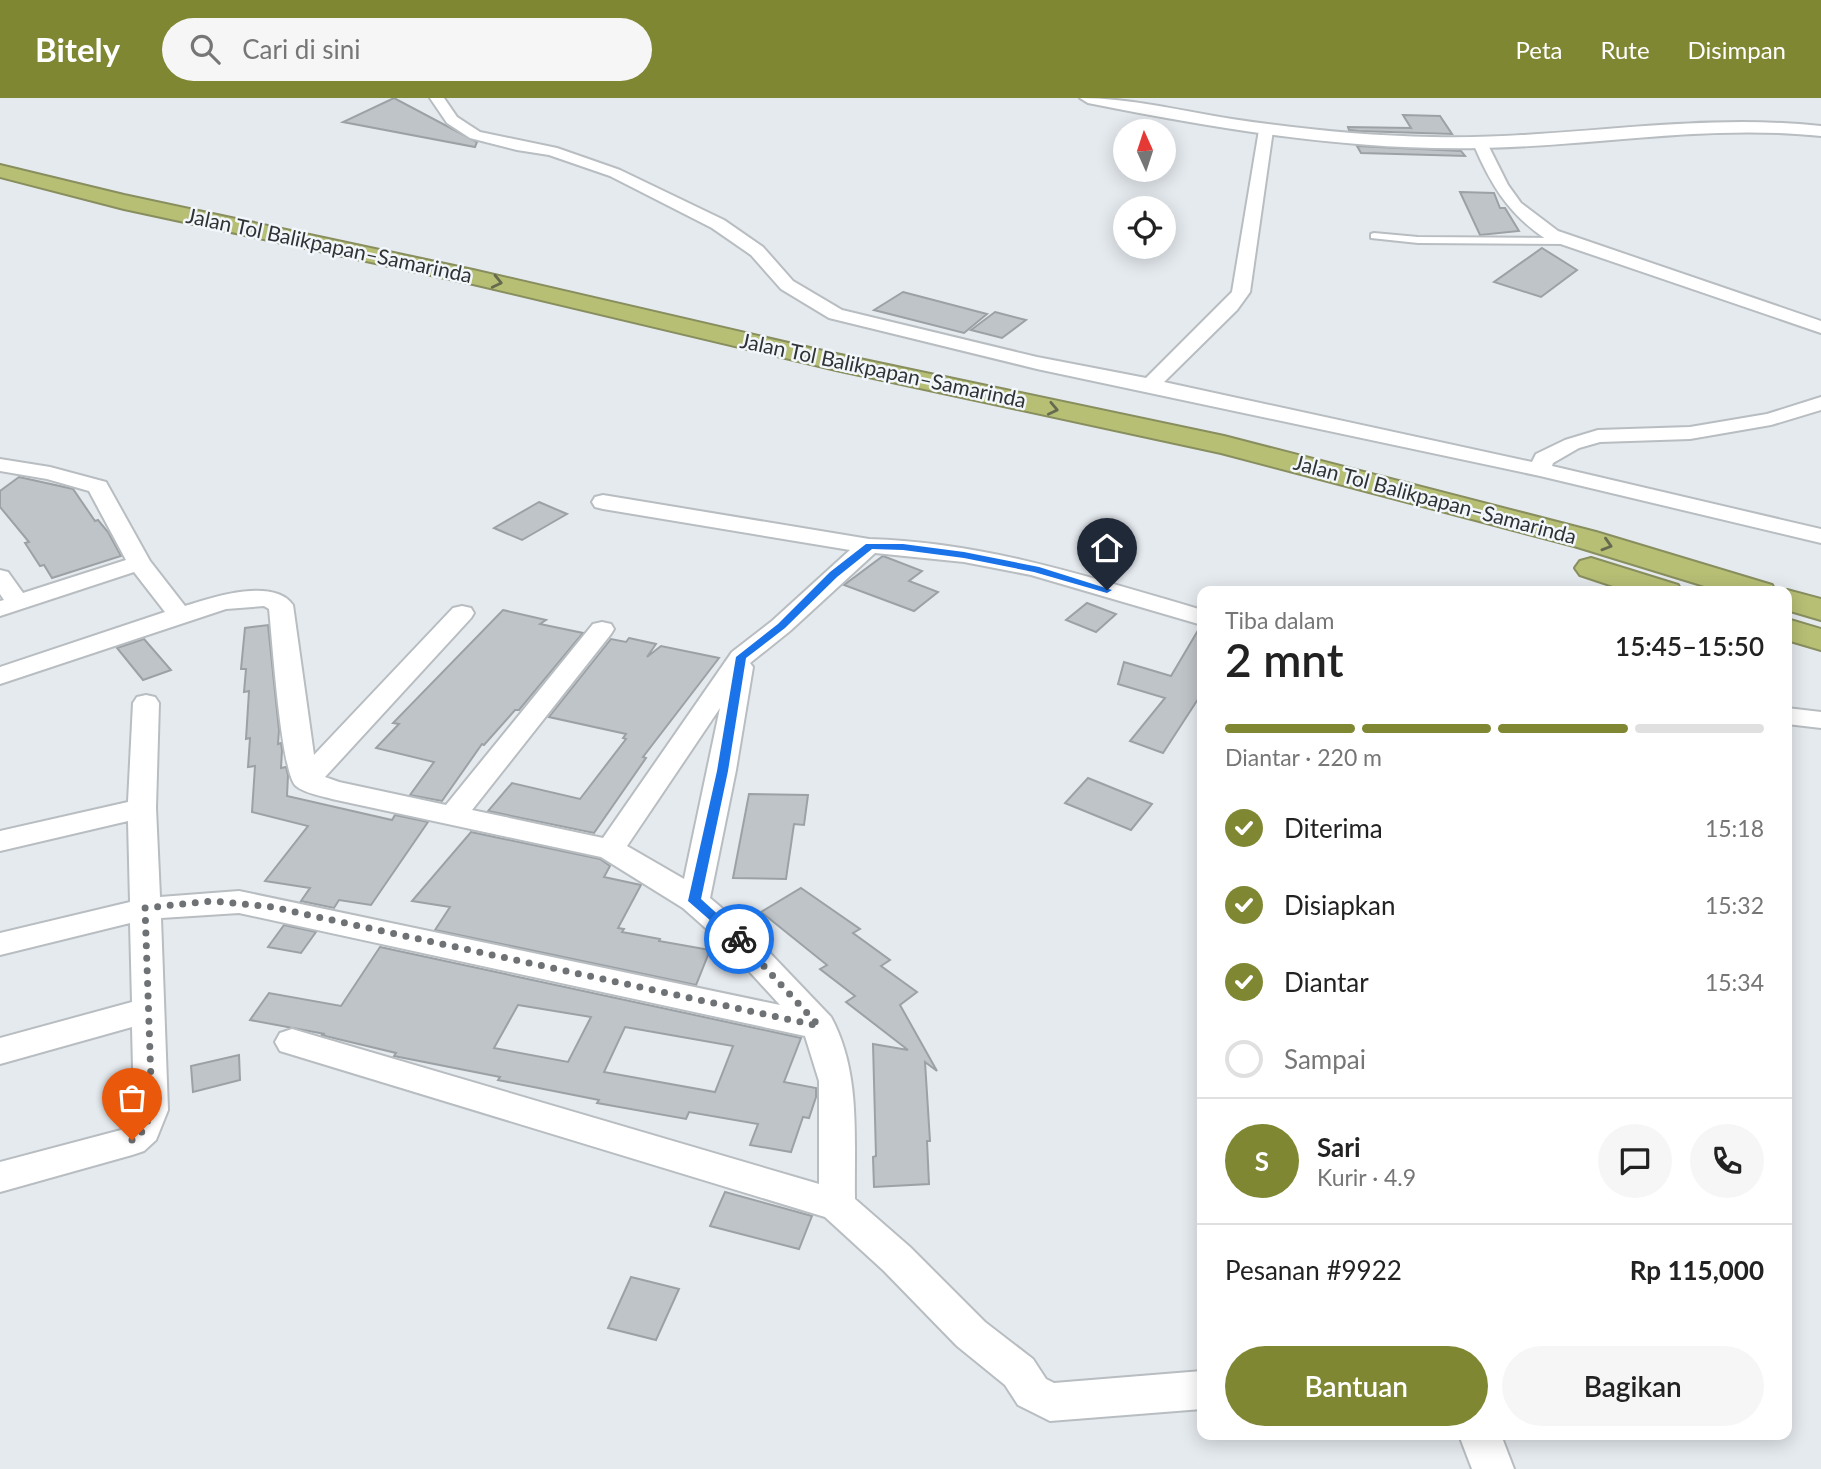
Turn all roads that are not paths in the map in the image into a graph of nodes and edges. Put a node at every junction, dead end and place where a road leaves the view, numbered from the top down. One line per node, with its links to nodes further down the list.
1 (437, 98): 11 (street)
2 (1087, 98): 3 (street)
3 (1266, 130): 5 (street); 11 (street)
4 (1821, 131): 5 (street)
5 (1480, 143): 9 (street)
6 (0, 171): 21 (highway, Jalan Tol Balikpapan–Samarinda, one-way to 21)
7 (0, 190): 20 (highway, Jalan Tol Balikpapan–Samarinda)
8 (1374, 236): 9 (lane)
9 (1566, 241): 10 (street)
10 (1821, 327)
11 (1150, 385): 14 (street)
12 (1821, 403): 14 (street)
13 (0, 466): 18 (street)
14 (1540, 470): 16 (street)
15 (603, 502): 17 (street)
16 (1821, 536)
17 (869, 546): 27 (street); 31 (street)
18 (139, 563): 23 (street); 26 (street)
19 (0, 577): 23 (street)
20 (1647, 586)
21 (1741, 586)
22 (1792, 601): 24 (highway)
23 (9, 606)
24 (1821, 610)
25 (462, 612): 36 (street)
26 (180, 615): 32 (street); 36 (street)
27 (1197, 617)
28 (603, 629): 38 (street)
29 (1792, 630): 30 (highway)
30 (1821, 639)
31 (741, 657): 40 (street); 41 (street)
32 (0, 676)
33 (146, 703): 37 (street)
34 (1792, 717): 35 (street)
35 (1821, 720)
36 (306, 780): 38 (street)
37 (142, 808): 39 (street); 42 (street)
38 (453, 815): 40 (street)
39 (0, 841)
40 (610, 849): 41 (street)
41 (694, 901): 45 (street)
42 (145, 908): 43 (street); 44 (street); 45 (street)
43 (0, 944)
44 (148, 1010): 47 (street); 48 (street)
45 (819, 1026): 49 (street)
46 (292, 1042): 49 (street)
47 (0, 1051)
48 (0, 1177)
49 (837, 1205): 50 (street)
50 (1197, 1390)
51 (1482, 1440): 52 (street)
52 (1493, 1469)

